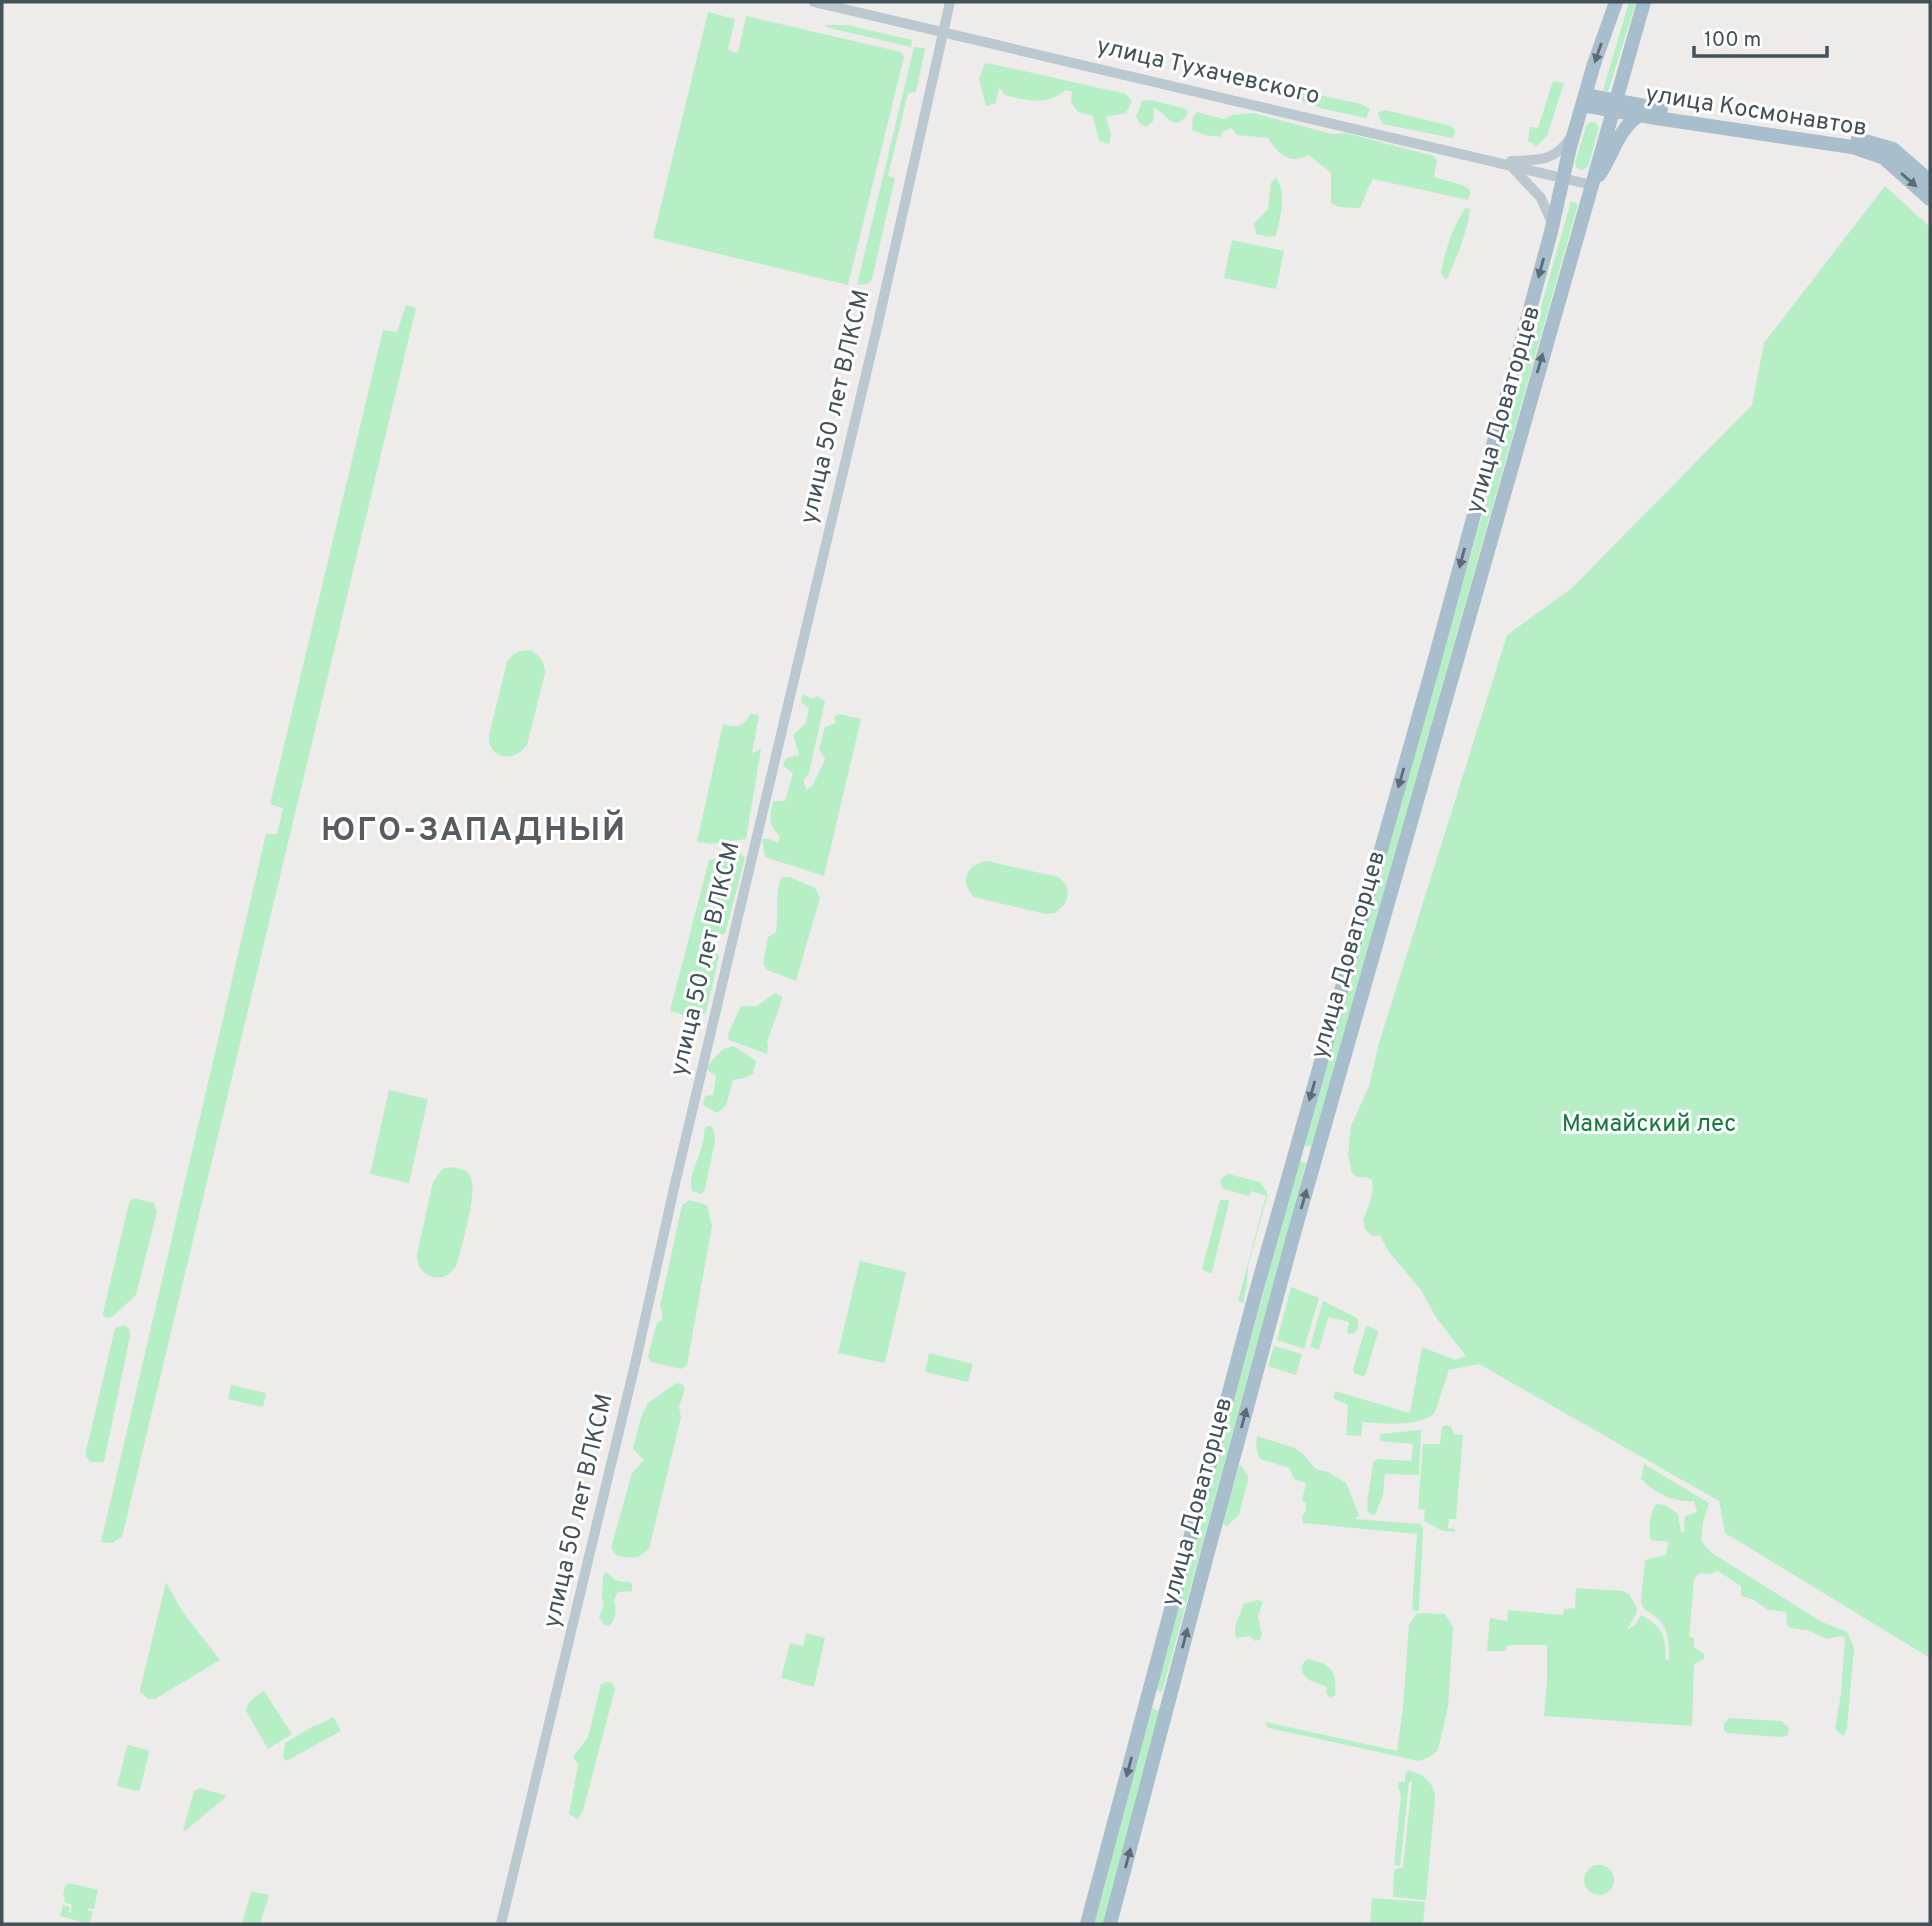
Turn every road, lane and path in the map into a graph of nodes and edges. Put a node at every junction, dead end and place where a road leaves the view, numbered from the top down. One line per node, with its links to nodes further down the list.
1 (814, 2): 5 (street, улица Тухачевского)
2 (950, 2): 5 (street, улица 50 лет ВЛКСМ)
3 (1616, 2): 7 (main road, улица Доваторцев, one-way to 7)
4 (1644, 2): 6 (main road, улица Доваторцев)
5 (943, 31): 11 (street, улица Тухачевского); 18 (street, улица 50 лет ВЛКСМ)
6 (1621, 78): 8 (main road, улица Доваторцев); 9 (main road)
7 (1584, 100): 8 (main road); 10 (main road, улица Доваторцев)
8 (1609, 107): 9 (main road); 15 (main road, улица Доваторцев)
9 (1641, 111): 14 (main road, улица Космонавтов); 15 (main road); 16 (main road, улица Космонавтов, one-way to 16)
10 (1575, 130): 11 (street); 13 (main road, улица Доваторцев)
11 (1493, 162): 12 (street, улица Тухачевского)
12 (1510, 166): 13 (street, улица Тухачевского); 17 (street)
13 (1563, 178): 15 (street, улица Тухачевского); 17 (main road, улица Доваторцев)
14 (1930, 181)
15 (1592, 185): 20 (main road, улица Доваторцев, one-way to 15)
16 (1930, 199)
17 (1553, 225): 19 (main road, улица Доваторцев, one-way to 19)
18 (501, 1924)
19 (1087, 1924)
20 (1111, 1924)

